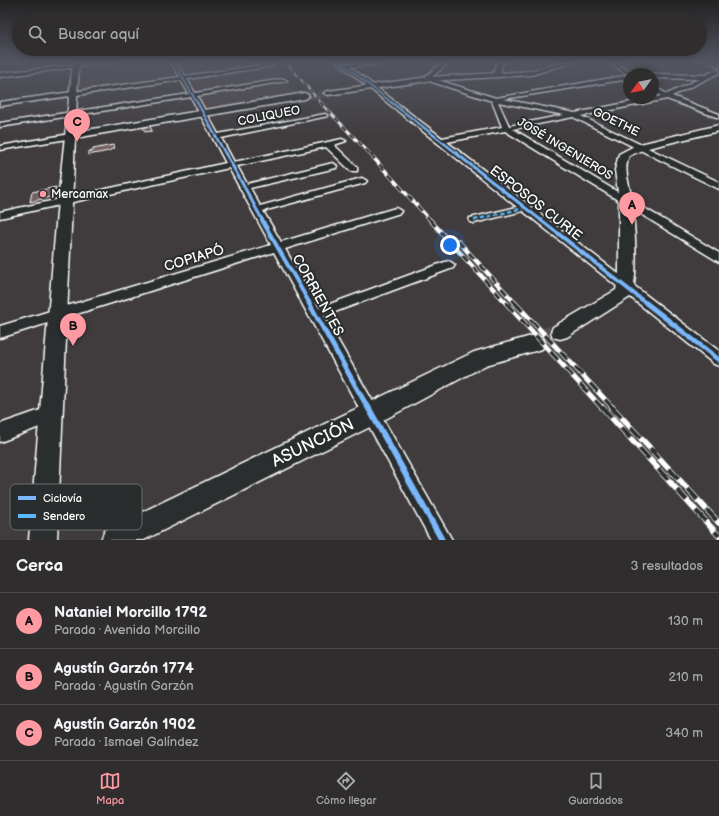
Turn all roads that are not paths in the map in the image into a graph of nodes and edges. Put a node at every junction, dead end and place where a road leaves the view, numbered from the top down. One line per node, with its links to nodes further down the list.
1 (74, 87): 12 (main road)
2 (123, 87): 12 (street)
3 (189, 87): 13 (street, CORRIENTES)
4 (240, 87): 13 (street)
5 (372, 87): 11 (main road)
6 (373, 87): 29 (street, ESPOSOS CURIE)
7 (455, 87): 16 (street, GOETHE)
8 (570, 87): 16 (street)
9 (687, 87): 15 (street)
10 (659, 92): 15 (street)
11 (328, 93)
12 (73, 94): 17 (street); 19 (main road)
13 (193, 95): 18 (street, CORRIENTES); 19 (street)
14 (305, 96): 18 (main road)
15 (668, 97): 21 (street); 22 (street)
16 (496, 100): 21 (street, GOETHE); 24 (street, JOSÉ INGENIEROS)
17 (0, 104)
18 (203, 113): 26 (main road); 27 (street, CORRIENTES)
19 (72, 114): 23 (street); 26 (main road)
20 (325, 116): 27 (street, COLIQUEO)
21 (574, 116): 24 (street); 31 (street, GOETHE)
22 (719, 116)
23 (0, 125)
24 (506, 128): 29 (street); 39 (street, JOSÉ INGENIEROS)
25 (719, 128): 31 (main road)
26 (70, 136): 32 (street); 40 (main road)
27 (216, 137): 33 (street, CORRIENTES)
28 (342, 141): 30 (street)
29 (441, 141): 41 (street, ESPOSOS CURIE)
30 (328, 144): 33 (street); 35 (street)
31 (640, 147): 37 (street, GOETHE); 39 (main road)
32 (0, 148)
33 (232, 165): 38 (street, CORRIENTES); 40 (street)
34 (333, 166): 38 (street)
35 (354, 169)
36 (362, 181): 42 (street)
37 (719, 186)
38 (244, 187): 42 (street, CORRIENTES)
39 (624, 200): 47 (street, JOSÉ INGENIEROS); 49 (main road)
40 (64, 201): 44 (street); 51 (main road)
41 (524, 208): 45 (street); 49 (street, ESPOSOS CURIE)
42 (257, 210): 46 (street, CORRIENTES)
43 (396, 211): 46 (street, COPIAPÓ)
44 (0, 215)
45 (474, 220)
46 (278, 248): 50 (street, CORRIENTES); 51 (street, COPIAPÓ)
47 (719, 258)
48 (449, 265): 50 (street)
49 (626, 287): 53 (main road); 55 (street, ESPOSOS CURIE)
50 (316, 314): 57 (street, CORRIENTES)
51 (57, 315): 52 (street, COPIAPÓ); 56 (main road)
52 (0, 332)
53 (560, 332)
54 (534, 343): 57 (main road, ASUNCIÓN)
55 (719, 360)
56 (52, 414): 58 (street); 59 (main road)
57 (372, 414): 60 (main road, ASUNCIÓN); 65 (street, CORRIENTES)
58 (0, 433)
59 (46, 484)
60 (142, 527)
61 (43, 530): 63 (main road)
62 (135, 530): 64 (main road, ASUNCIÓN)
63 (42, 540)
64 (115, 540)
65 (442, 540)

